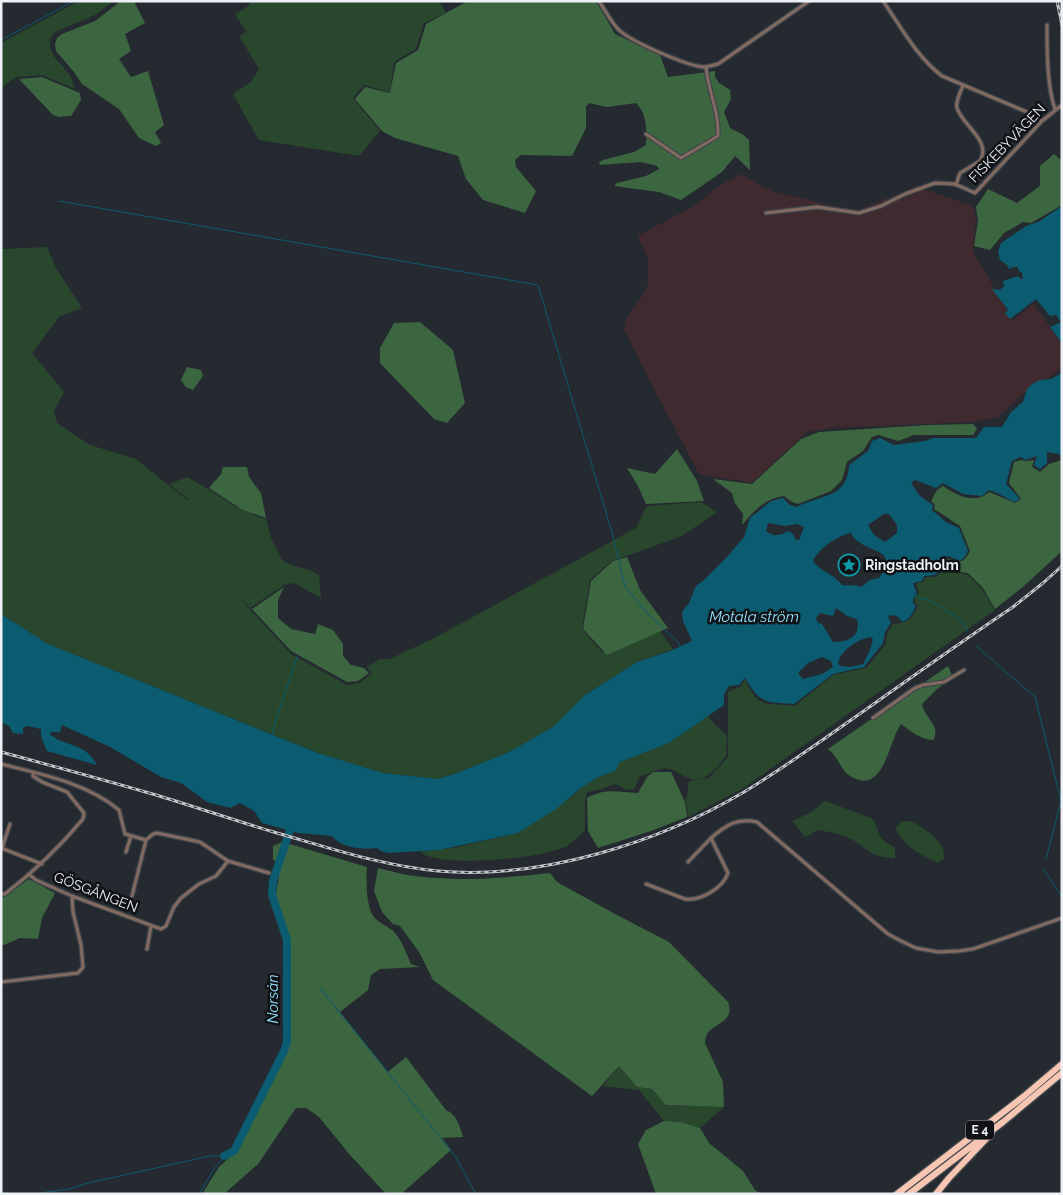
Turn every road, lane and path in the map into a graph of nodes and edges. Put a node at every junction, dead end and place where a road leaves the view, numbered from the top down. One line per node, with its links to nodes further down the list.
1 (599, 1): 5 (street)
2 (809, 1): 5 (street)
3 (882, 1): 6 (street)
4 (1047, 25): 8 (street)
5 (706, 67): 11 (street)
6 (963, 85): 9 (street); 13 (street)
7 (1062, 106): 8 (street, FISKEBYVÄGEN)
8 (1055, 109): 9 (street, FISKEBYVÄGEN)
9 (1042, 121): 13 (street, FISKEBYVÄGEN)
10 (646, 134): 11 (street)
11 (718, 136): 12 (street)
12 (720, 140)
13 (956, 185): 14 (street, FISKEBYVÄGEN)
14 (766, 213)
15 (964, 670): 16 (street)
16 (872, 718)
17 (1, 764): 18 (street)
18 (33, 773): 20 (street); 27 (street)
19 (10, 824): 23 (street)
20 (131, 836): 22 (street); 24 (street)
21 (711, 838): 26 (street); 30 (street); 34 (street)
22 (146, 840): 25 (street); 33 (street)
23 (2, 848): 27 (street)
24 (126, 852)
25 (228, 861): 28 (street); 35 (street, GÖSGÅNGEN)
26 (688, 862)
27 (42, 864): 29 (street)
28 (269, 873)
29 (30, 875): 31 (street); 32 (street, GÖSGÅNGEN)
30 (646, 884)
31 (3, 894)
32 (72, 896): 35 (street, GÖSGÅNGEN); 37 (street)
33 (132, 896)
34 (1062, 918)
35 (151, 926): 36 (street)
36 (147, 949)
37 (1, 982)
38 (1062, 1064): 41 (highway, E 4)
39 (1062, 1073): 40 (highway, E 4)
40 (1003, 1122): 42 (highway, E 4); 43 (highway)
41 (897, 1194)
42 (908, 1194)
43 (936, 1194)

